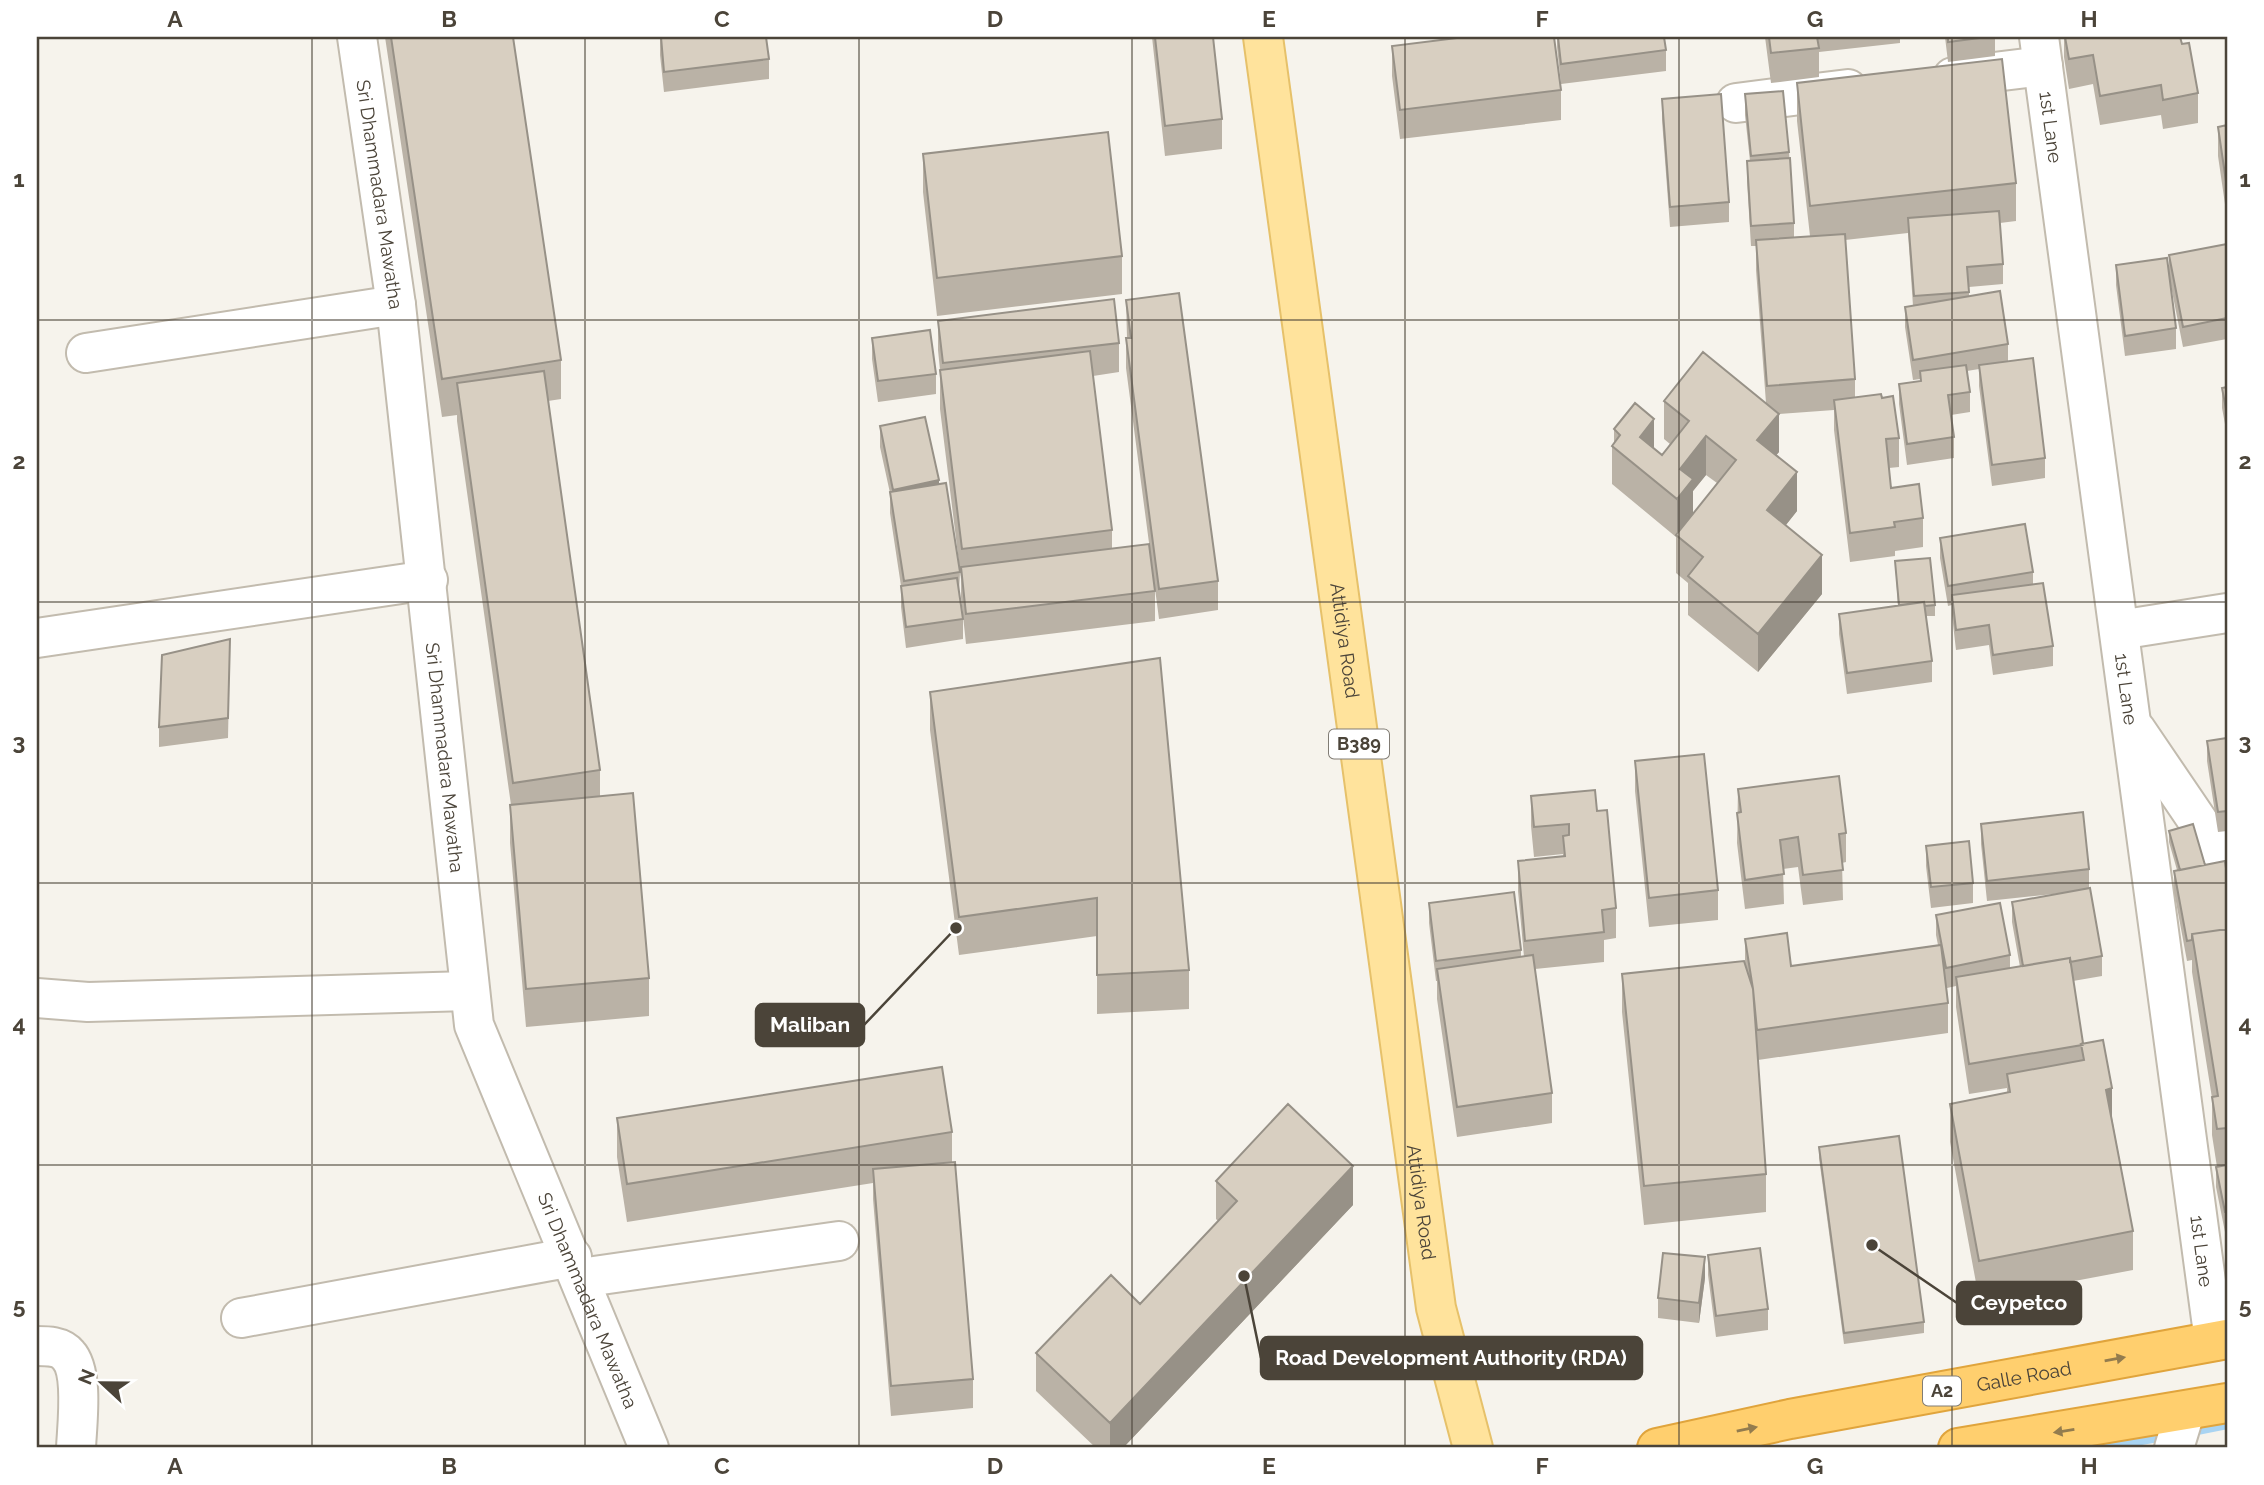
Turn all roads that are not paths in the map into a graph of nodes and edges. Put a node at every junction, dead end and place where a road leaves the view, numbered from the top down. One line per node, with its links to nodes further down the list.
1 (357, 37): 7 (street, Sri Dhammadara Mawatha)
2 (1263, 37): 26 (main road, Attidiya Road / B389)
3 (2041, 51): 4 (street); 11 (street, 1st Lane)
4 (1923, 80)
5 (1882, 85): 6 (street)
6 (1735, 103)
7 (397, 305): 8 (street); 9 (street, Sri Dhammadara Mawatha)
8 (86, 353)
9 (428, 580): 12 (street); 15 (street, Sri Dhammadara Mawatha)
10 (2227, 613): 11 (street)
11 (2119, 630): 13 (street, 1st Lane)
12 (37, 638)
13 (2133, 726): 14 (street); 20 (street, 1st Lane)
14 (2224, 856)
15 (468, 991): 16 (street); 18 (street, Sri Dhammadara Mawatha)
16 (37, 998)
17 (839, 1241): 18 (street)
18 (576, 1268): 19 (street); 25 (street, Sri Dhammadara Mawatha)
19 (241, 1318)
20 (2221, 1340): 27 (highway, Galle Road / A2, one-way to 20)
21 (37, 1346): 24 (street)
22 (2227, 1402): 23 (highway)
23 (2185, 1412): 28 (highway, one-way to 28); 29 (street)
24 (76, 1448)
25 (649, 1448)
26 (1473, 1448)
27 (1657, 1448)
28 (1958, 1448)
29 (2175, 1448)

